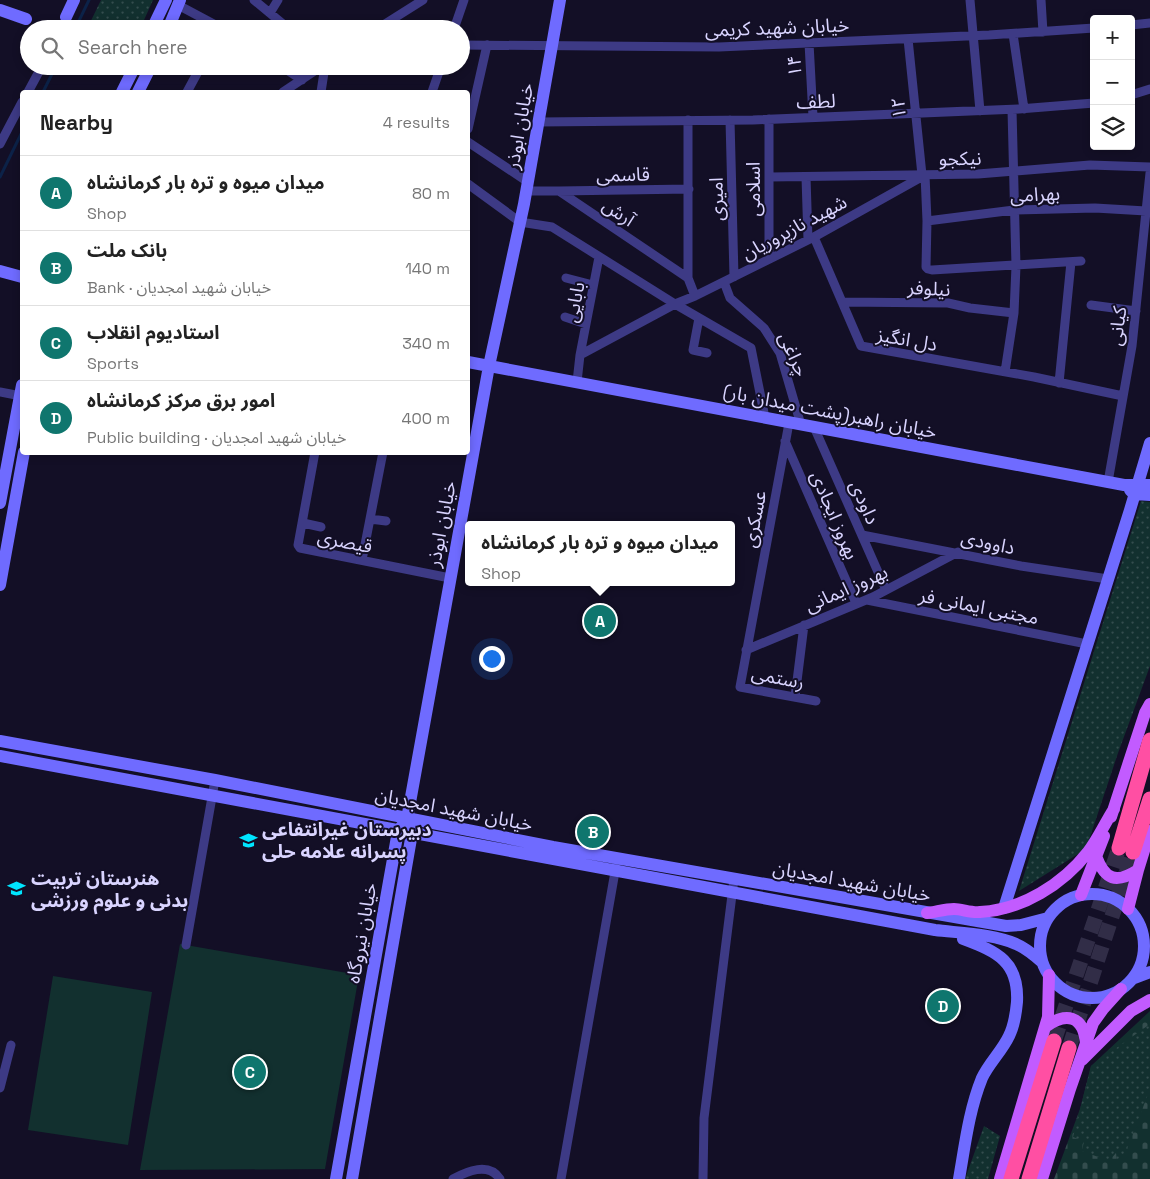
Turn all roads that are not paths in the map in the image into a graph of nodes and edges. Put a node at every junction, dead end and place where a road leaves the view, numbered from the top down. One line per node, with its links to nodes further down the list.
1 (74, 0): 13 (main road)
2 (166, 0): 15 (main road)
3 (254, 0): 12 (street)
4 (278, 0): 12 (street)
5 (423, 0): 19 (street)
6 (464, 0): 20 (street)
7 (560, 0): 31 (main road, خیابان ابوذر)
8 (970, 0): 26 (street)
9 (1041, 0): 24 (street)
10 (179, 3): 16 (main road); 17 (street)
11 (0, 10): 14 (main road)
12 (270, 13): 18 (street)
13 (66, 17)
14 (26, 19)
15 (156, 20)
16 (172, 20)
17 (208, 20)
18 (278, 20)
19 (391, 20)
20 (457, 20)
21 (1150, 23): 22 (street)
22 (1135, 25)
23 (1090, 28): 24 (street, خیابان شهید کریمی)
24 (1044, 32): 25 (street, خیابان شهید کریمی)
25 (1013, 34): 26 (street, خیابان شهید کریمی); 52 (street)
26 (974, 36): 27 (street, خیابان شهید کریمی); 54 (street)
27 (908, 39): 28 (street, خیابان شهید کریمی); 55 (street, ۱۲)
28 (809, 43): 31 (street, خیابان شهید کریمی); 56 (street, ۱۴)
29 (470, 45): 30 (street, خیابان شهید کریمی)
30 (488, 45): 31 (street, خیابان شهید کریمی); 60 (street)
31 (552, 45): 61 (main road, خیابان ابوذر)
32 (37, 75): 42 (street)
33 (130, 75): 43 (main road)
34 (146, 75): 44 (main road)
35 (196, 75): 45 (street)
36 (294, 75): 40 (street)
37 (310, 75): 40 (street)
38 (323, 75): 47 (street)
39 (438, 75): 48 (street)
40 (302, 80): 46 (street)
41 (1150, 89): 49 (street)
42 (29, 90)
43 (123, 90)
44 (139, 90)
45 (188, 90)
46 (286, 90)
47 (322, 90)
48 (433, 90)
49 (1135, 94)
50 (1090, 102): 52 (street, لطف)
51 (20, 106): 62 (street)
52 (1024, 109): 53 (street, لطف)
53 (1012, 110): 54 (street, لطف); 65 (street)
54 (980, 111): 55 (street, لطف)
55 (915, 113): 56 (street, لطف); 67 (street, ۱۲)
56 (813, 117): 57 (street, لطف)
57 (769, 119): 59 (street, لطف); 68 (street, اسلامی)
58 (688, 120): 59 (street, لطف); 61 (street, لطف); 72 (street)
59 (730, 120): 86 (street, امیری)
60 (470, 121)
61 (538, 122): 71 (main road, خیابان ابوذر)
62 (0, 144)
63 (470, 144): 71 (street)
64 (1150, 167): 65 (street, نیکجو)
65 (1013, 172): 67 (street, نیکجو); 74 (street)
66 (1150, 173): 75 (street, کیانی)
67 (923, 175): 69 (street, نیکجو); 76 (street); 78 (street, شهید نازپروریان)
68 (770, 177): 69 (street, نیکجو); 80 (street, اسلامی)
69 (806, 177): 78 (street)
70 (470, 185): 77 (street)
71 (527, 187): 73 (street); 77 (main road, خیابان ابوذر)
72 (689, 189): 73 (street, قاسمی); 88 (street)
73 (558, 191): 88 (street, آرش)
74 (1014, 210): 75 (street, بهرامی); 76 (street, بهرامی); 83 (street)
75 (1146, 210): 95 (street, کیانی)
76 (927, 221): 83 (street)
77 (520, 222): 79 (street); 103 (main road, خیابان ابوذر)
78 (811, 238): 80 (street, شهید نازپروریان); 92 (street, دل انگیز)
79 (599, 256): 90 (street, بابایی); 93 (street)
80 (769, 259): 86 (street, شهید نازپروریان)
81 (1081, 261): 82 (street)
82 (1071, 262): 83 (street); 106 (street)
83 (1016, 266): 96 (street)
84 (0, 271): 85 (main road)
85 (20, 276)
86 (734, 277): 89 (street, شهید نازپروریان)
87 (566, 278): 90 (street)
88 (688, 278): 91 (street)
89 (724, 282): 91 (street, شهید نازپروریان); 112 (street, چراغی)
90 (594, 285): 99 (street, بابایی)
91 (695, 296): 93 (street, شهید نازپروریان)
92 (842, 302): 96 (street, نیلوفر); 104 (street, دل انگیز)
93 (674, 304): 98 (street); 101 (street, شهید نازپروریان)
94 (1091, 306): 95 (street)
95 (1136, 310): 109 (street, کیانی)
96 (1014, 313): 104 (street)
97 (565, 317): 99 (street)
98 (699, 318): 100 (street); 111 (street)
99 (586, 324): 101 (street, بابایی)
100 (707, 353)
101 (580, 354): 105 (street)
102 (470, 362): 103 (main road, خیابان راهبر(پشت میدان بار))
103 (489, 366): 105 (main road, خیابان راهبر(پشت میدان بار)); 129 (main road, خیابان ابوذر)
104 (1005, 372): 106 (street, دل انگیز)
105 (576, 382): 111 (main road, خیابان راهبر(پشت میدان بار))
106 (1059, 383): 109 (street, دل انگیز)
107 (20, 391): 108 (street)
108 (0, 392)
109 (1123, 396): 118 (street, کیانی)
110 (20, 401): 121 (main road)
111 (765, 418): 112 (main road, خیابان راهبر(پشت میدان بار))
112 (801, 425): 113 (street, عسکری); 118 (main road, خیابان راهبر(پشت میدان بار)); 126 (street, داودی)
113 (786, 441): 133 (street, بهروز ایجادی); 136 (street, عسکری)
114 (1150, 442): 119 (main road)
115 (23, 455): 131 (main road)
116 (314, 455): 124 (street, قیصری)
117 (382, 455): 122 (street)
118 (1108, 482): 119 (main road, خیابان راهبر(پشت میدان بار))
119 (1141, 488): 120 (main road, خیابان راهبر(پشت میدان بار)); 130 (main road)
120 (1150, 495)
121 (0, 503)
122 (370, 519): 123 (street); 128 (street)
123 (386, 521)
124 (302, 523): 125 (street); 128 (street, قیصری)
125 (321, 527)
126 (862, 535): 127 (street, داوودی); 132 (street, داودی)
127 (958, 552): 130 (street, داوودی); 132 (street, بهروز ایمانی)
128 (362, 560): 129 (street, قیصری)
129 (450, 578): 147 (main road, خیابان ابوذر)
130 (1108, 579): 135 (main road)
131 (0, 585)
132 (886, 590): 133 (street, بهروز ایمانی)
133 (861, 601): 134 (street, بهروز ایمانی); 135 (street, مجتبی ایمانی فر)
134 (804, 625): 136 (street, بهروز ایمانی); 137 (street)
135 (1087, 644): 157 (main road)
136 (746, 650): 137 (street, رستمی)
137 (795, 697): 138 (street, رستمی)
138 (816, 701)
139 (1150, 704): 146 (main road)
140 (1150, 740): 145 (highway)
141 (0, 741): 143 (main road, خیابان شهید امجدیان)
142 (0, 756): 144 (main road, خیابان شهید امجدیان)
143 (215, 780): 144 (street); 147 (main road, خیابان شهید امجدیان)
144 (212, 796): 148 (main road, خیابان شهید امجدیان); 163 (street)
145 (1150, 799)
146 (1114, 809): 151 (main road); 157 (main road)
147 (407, 819): 148 (main road, خیابان نیروگاه); 150 (main road, خیابان نیروگاه); 152 (main road, خیابان شهید امجدیان)
148 (398, 831): 150 (main road, خیابان شهید امجدیان); 177 (main road, خیابان نیروگاه)
149 (1150, 831): 153 (main road)
150 (412, 833): 152 (main road, خیابان شهید امجدیان); 178 (main road, خیابان نیروگاه)
151 (1096, 856): 153 (main road); 156 (main road)
152 (616, 864): 154 (main road, خیابان شهید امجدیان); 155 (main road, خیابان شهید امجدیان); 181 (street)
153 (1138, 870): 158 (main road)
154 (734, 879): 155 (street); 159 (main road, خیابان شهید امجدیان)
155 (732, 892): 161 (main road, خیابان شهید امجدیان); 182 (street)
156 (1081, 895): 158 (main road); 160 (main road)
157 (1004, 908): 159 (main road)
158 (1128, 909): 162 (main road)
159 (927, 913): 160 (main road, خیابان شهید امجدیان)
160 (1048, 918): 164 (main road)
161 (935, 930): 164 (main road, خیابان شهید امجدیان); 183 (main road)
162 (1146, 937): 167 (main road)
163 (186, 945)
164 (1042, 962): 166 (main road)
165 (1150, 972): 167 (main road)
166 (1049, 975): 168 (main road); 170 (main road)
167 (1132, 979): 168 (main road)
168 (1121, 989): 172 (main road)
169 (1150, 1000): 175 (main road)
170 (1045, 1027): 172 (main road); 184 (main road)
171 (1054, 1041): 185 (highway)
172 (1086, 1043): 175 (main road)
173 (11, 1045): 176 (street)
174 (1070, 1048): 186 (highway)
175 (1078, 1063): 187 (main road)
176 (0, 1088)
177 (336, 1179)
178 (352, 1179)
179 (453, 1179): 180 (street)
180 (500, 1179)
181 (561, 1179)
182 (703, 1179)
183 (959, 1179)
184 (1000, 1179)
185 (1011, 1179)
186 (1029, 1179)
187 (1042, 1179)

